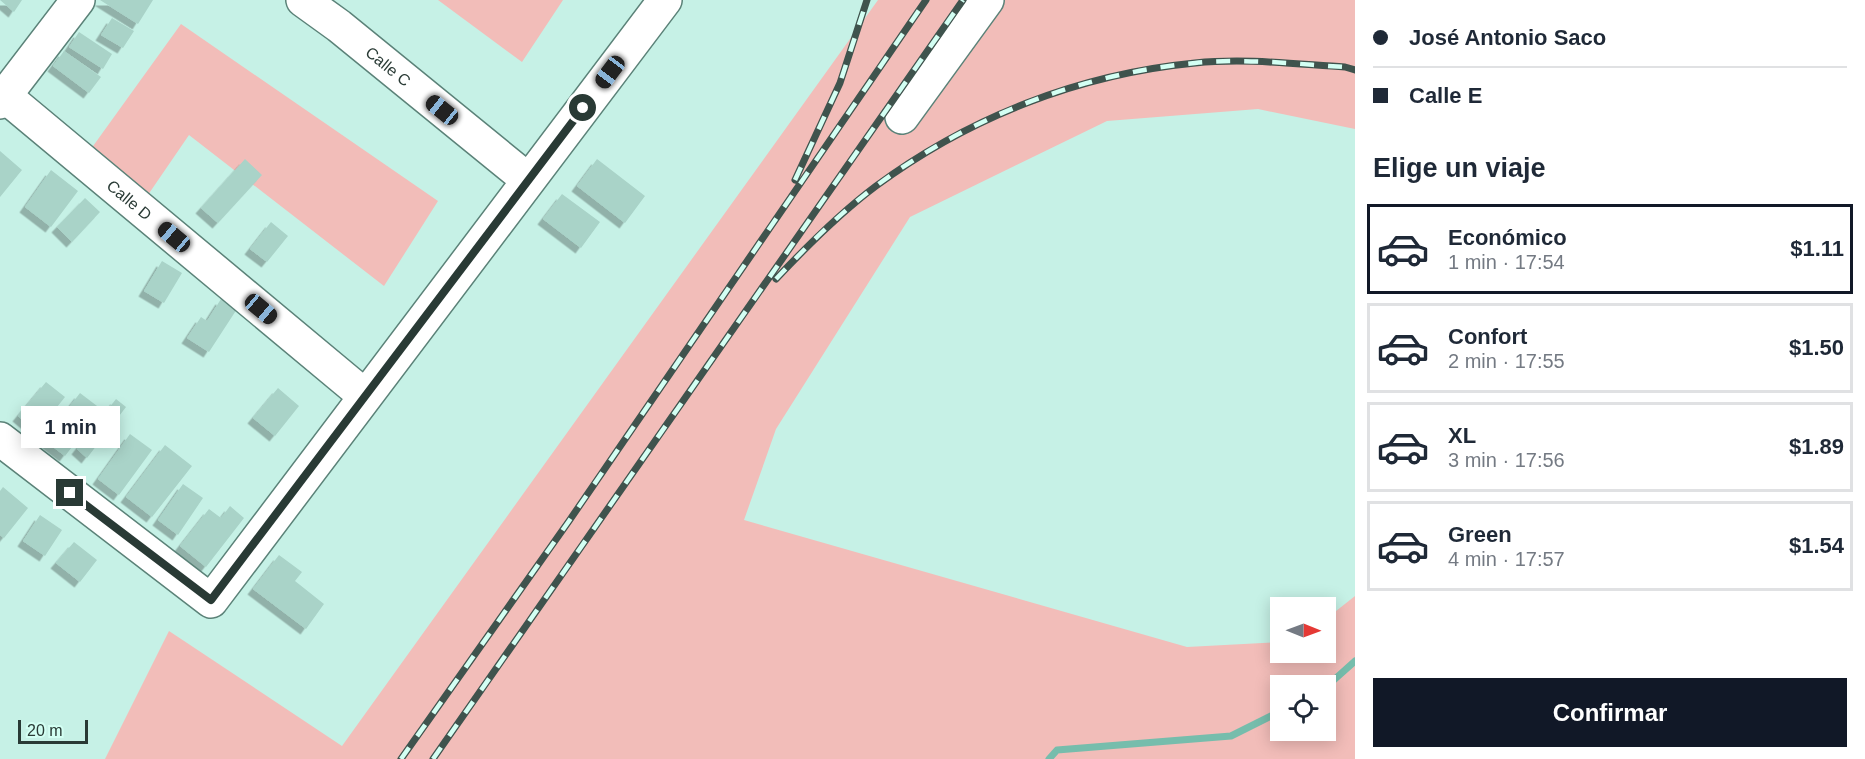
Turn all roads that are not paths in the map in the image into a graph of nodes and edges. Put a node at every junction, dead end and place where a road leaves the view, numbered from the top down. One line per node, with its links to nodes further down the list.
1 (78, 0): 5 (street)
2 (303, 0): 7 (street, Calle C)
3 (665, 0): 7 (street)
4 (987, 0): 6 (street)
5 (3, 99): 8 (street, Calle D)
6 (902, 117)
7 (528, 180): 8 (street)
8 (366, 396): 9 (street)
9 (0, 440)

